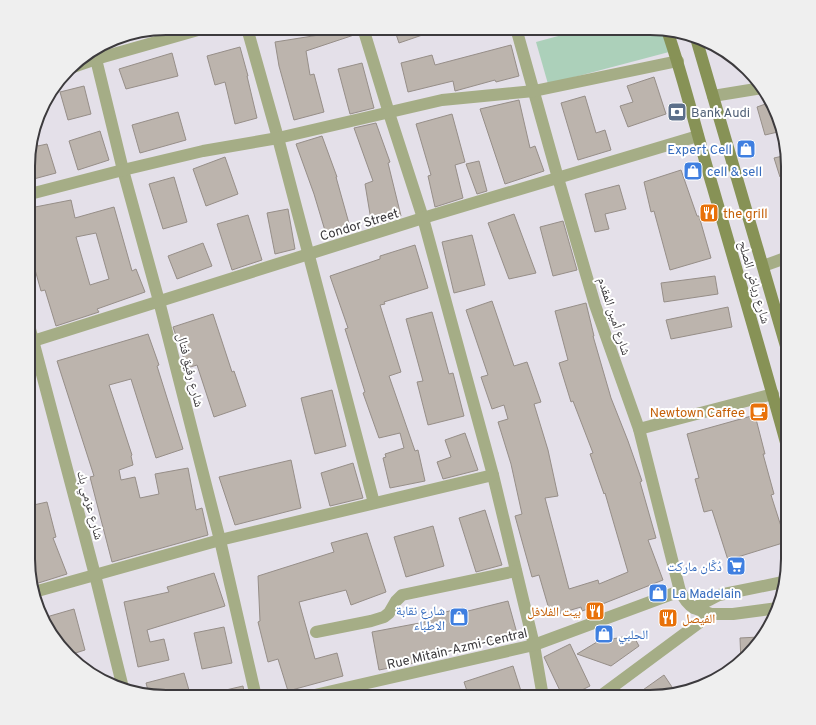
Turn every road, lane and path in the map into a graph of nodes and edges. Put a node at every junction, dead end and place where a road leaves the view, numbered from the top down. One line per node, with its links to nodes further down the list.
1 (176, 35): 7 (street)
2 (249, 35): 15 (street)
3 (365, 35): 13 (street)
4 (518, 35): 11 (street, شارع أمين المقدم)
5 (669, 37): 9 (street, شارع رياض الصلح)
6 (698, 44): 12 (street, شارع رياض الصلح)
7 (98, 54)
8 (95, 55): 16 (street, شارع رفيق فتال)
9 (678, 61): 11 (street); 14 (street, شارع رياض الصلح)
10 (756, 89): 12 (street)
11 (534, 91): 13 (street); 17 (street, شارع أمين المقدم)
12 (713, 96): 22 (street, شارع رياض الصلح)
13 (389, 113): 15 (street); 19 (street)
14 (698, 136): 17 (street, Condor Street); 27 (street, شارع رياض الصلح)
15 (278, 138): 16 (street); 20 (street)
16 (123, 170): 18 (street); 23 (street, شارع رفيق فتال)
17 (558, 178): 19 (street, Condor Street); 29 (street, شارع أمين المقدم)
18 (35, 193)
19 (423, 218): 20 (street, Condor Street); 30 (street)
20 (308, 254): 23 (street, Condor Street); 31 (street)
21 (781, 260): 22 (street)
22 (763, 266): 24 (street, شارع رياض الصلح)
23 (159, 301): 25 (street, Condor Street); 32 (street, شارع رفيق فتال)
24 (781, 329)
25 (35, 341)
26 (35, 353): 34 (street, شارع عزمي بك)
27 (773, 394): 28 (street, شارع رياض الصلح); 29 (street)
28 (781, 424)
29 (639, 429): 37 (street, شارع أمين المقدم)
30 (493, 475): 31 (street); 33 (street)
31 (374, 503): 32 (street)
32 (220, 540): 34 (street); 44 (street, شارع رفيق فتال)
33 (516, 571): 41 (street); 42 (street)
34 (95, 575): 36 (street); 43 (street, شارع عزمي بك)
35 (778, 586): 38 (street)
36 (39, 591)
37 (680, 591): 38 (street, شارع أمين المقدم); 42 (street, Rue Mitain-Azmi-Central)
38 (694, 608): 40 (street)
39 (771, 609): 40 (street)
40 (711, 614): 47 (street)
41 (316, 632)
42 (534, 645): 45 (street, Rue Mitain-Azmi-Central); 46 (street)
43 (122, 682)
44 (254, 690)
45 (337, 690)
46 (542, 690)
47 (608, 690)

